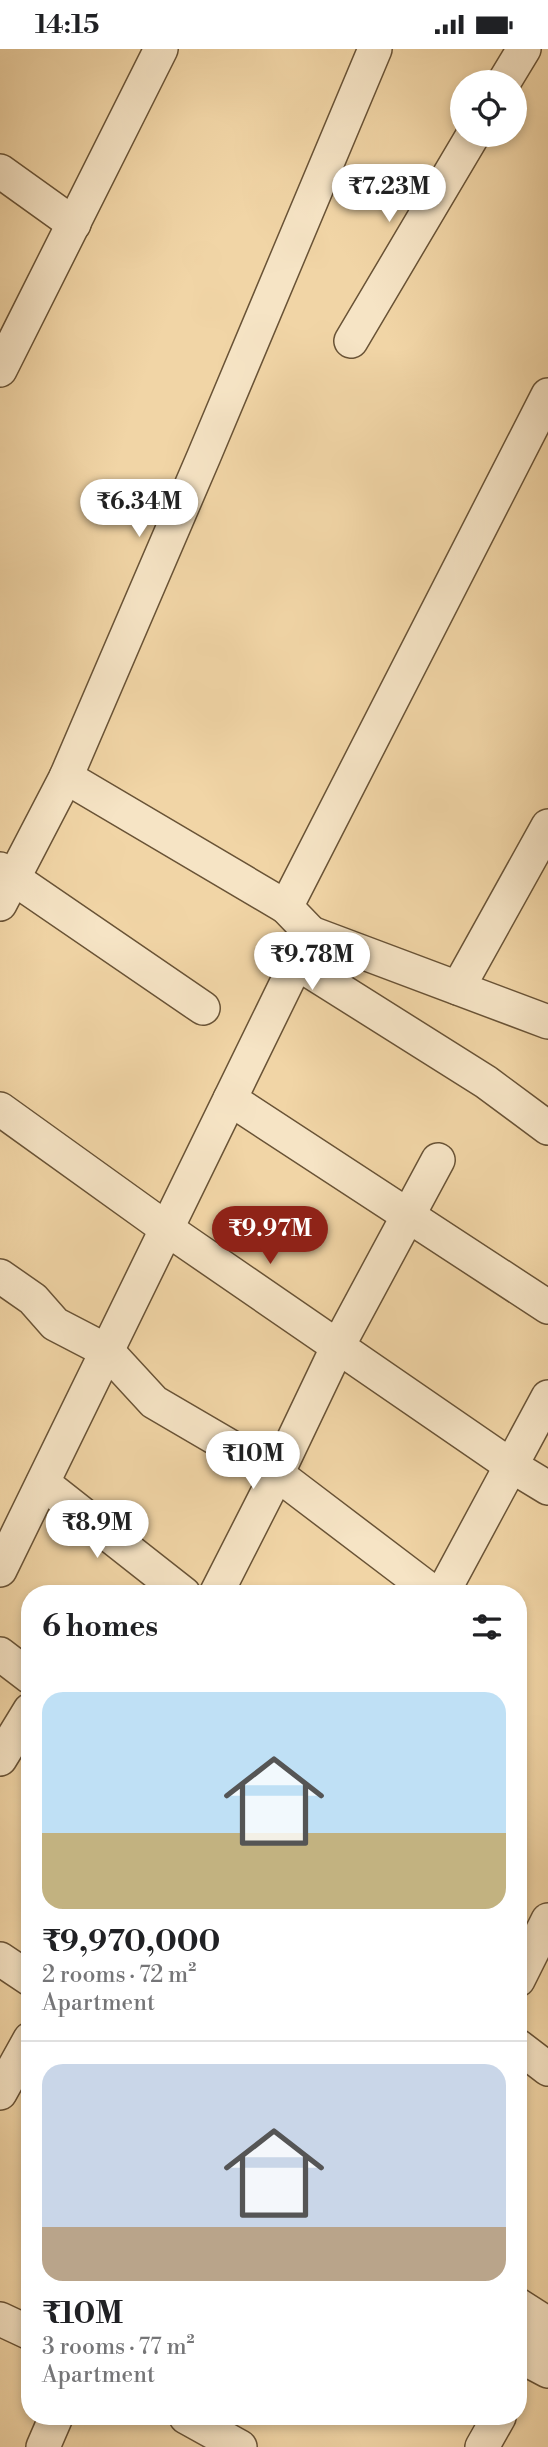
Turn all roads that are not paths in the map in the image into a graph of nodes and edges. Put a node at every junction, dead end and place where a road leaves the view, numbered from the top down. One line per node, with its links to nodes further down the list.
1 (375, 49): 11 (street)
2 (524, 49): 4 (street)
3 (149, 54): 7 (street)
4 (511, 70)
5 (466, 147): 8 (street)
6 (0, 171): 7 (street)
7 (74, 224): 9 (street)
8 (351, 341)
9 (0, 370)
10 (548, 395): 14 (street)
11 (66, 777): 13 (street); 14 (street)
12 (548, 825): 17 (street)
13 (5, 883): 18 (street)
14 (286, 907): 15 (street)
15 (311, 933): 16 (street); 17 (street)
16 (296, 963): 20 (street); 22 (street)
17 (458, 988): 19 (street)
18 (203, 1007)
19 (548, 1022)
20 (230, 1099): 24 (street); 25 (street)
21 (0, 1109): 25 (street)
22 (548, 1128)
23 (438, 1160): 24 (street)
24 (408, 1215): 27 (street); 28 (street)
25 (167, 1229): 28 (street); 29 (street)
26 (0, 1276): 29 (street)
27 (548, 1307)
28 (338, 1346): 31 (street); 32 (street)
29 (107, 1351): 32 (street); 33 (street)
30 (548, 1397): 31 (street)
31 (510, 1465): 34 (street); 39 (street)
32 (277, 1474): 37 (street); 38 (street)
33 (43, 1483): 35 (street); 36 (street)
34 (548, 1488)
35 (0, 1570)
36 (173, 1585)
37 (221, 1585)
38 (423, 1585)
39 (447, 1585)
40 (0, 1654): 41 (street)
41 (21, 1670)
42 (21, 1725): 43 (street)
43 (0, 1759)
44 (548, 1920): 46 (street)
45 (0, 1959): 47 (street)
46 (527, 1962)
47 (21, 1973)
48 (527, 2053): 50 (street)
49 (21, 2056): 51 (street)
50 (548, 2069)
51 (0, 2094)
52 (527, 2311): 55 (street)
53 (0, 2319): 54 (street)
54 (21, 2329)
55 (532, 2372)
56 (53, 2425): 59 (street)
57 (200, 2425): 60 (street)
58 (494, 2425): 61 (street)
59 (43, 2447)
60 (240, 2447)
61 (482, 2447)

